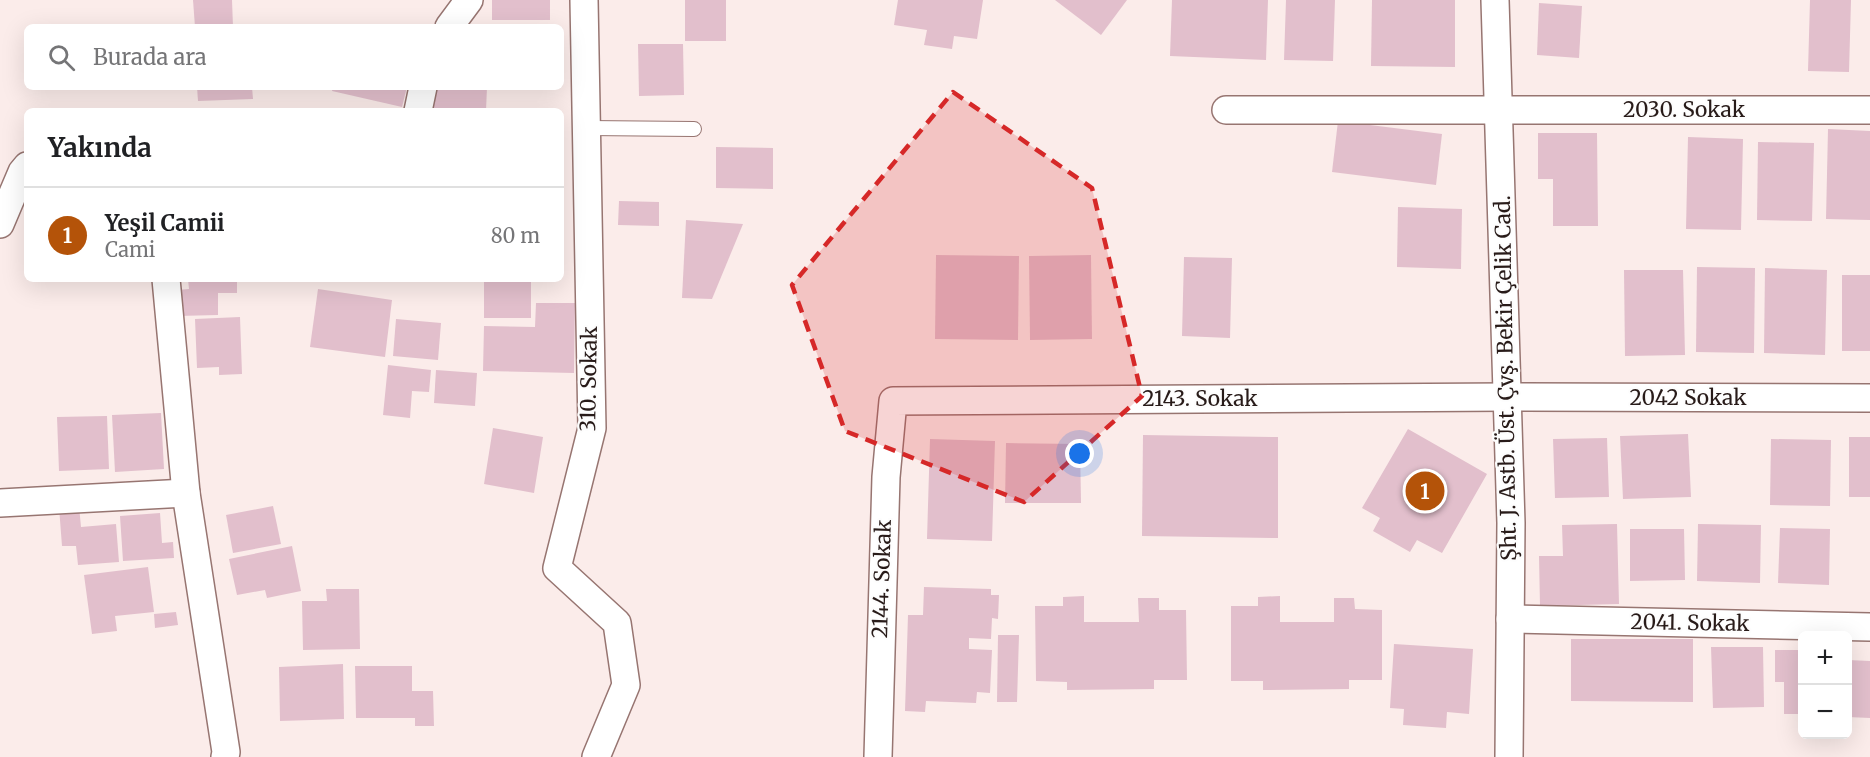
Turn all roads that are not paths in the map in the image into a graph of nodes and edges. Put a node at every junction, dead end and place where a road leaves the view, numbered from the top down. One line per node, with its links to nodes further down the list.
1 (469, 0): 4 (street)
2 (584, 0): 10 (street, 310. Sokak)
3 (1495, 0): 8 (street, Şht. J. Astb. Üst. Çvş. Bekir Çelik Cad.)
4 (450, 24)
5 (422, 90): 6 (street)
6 (419, 108)
7 (1226, 110): 8 (street, 2030. Sokak)
8 (1498, 110): 9 (street, 2030. Sokak); 15 (street, Şht. J. Astb. Üst. Çvş. Bekir Çelik Cad.)
9 (1870, 110)
10 (587, 128): 11 (lane); 23 (street, 310. Sokak)
11 (694, 129)
12 (24, 169): 13 (street)
13 (0, 224)
14 (166, 282): 18 (street)
15 (1507, 397): 16 (street, 2042 Sokak); 17 (street, 2143. Sokak); 20 (street, Şht. J. Astb. Üst. Çvş. Bekir Çelik Cad.)
16 (1870, 398)
17 (893, 401): 24 (street, 2144. Sokak)
18 (186, 493): 19 (street); 22 (street)
19 (0, 502)
20 (1510, 619): 21 (street, 2041. Sokak); 25 (street, Şht. J. Astb. Üst. Çvş. Bekir Çelik Cad.)
21 (1870, 627)
22 (225, 757)
23 (596, 757)
24 (878, 757)
25 (1509, 757)

